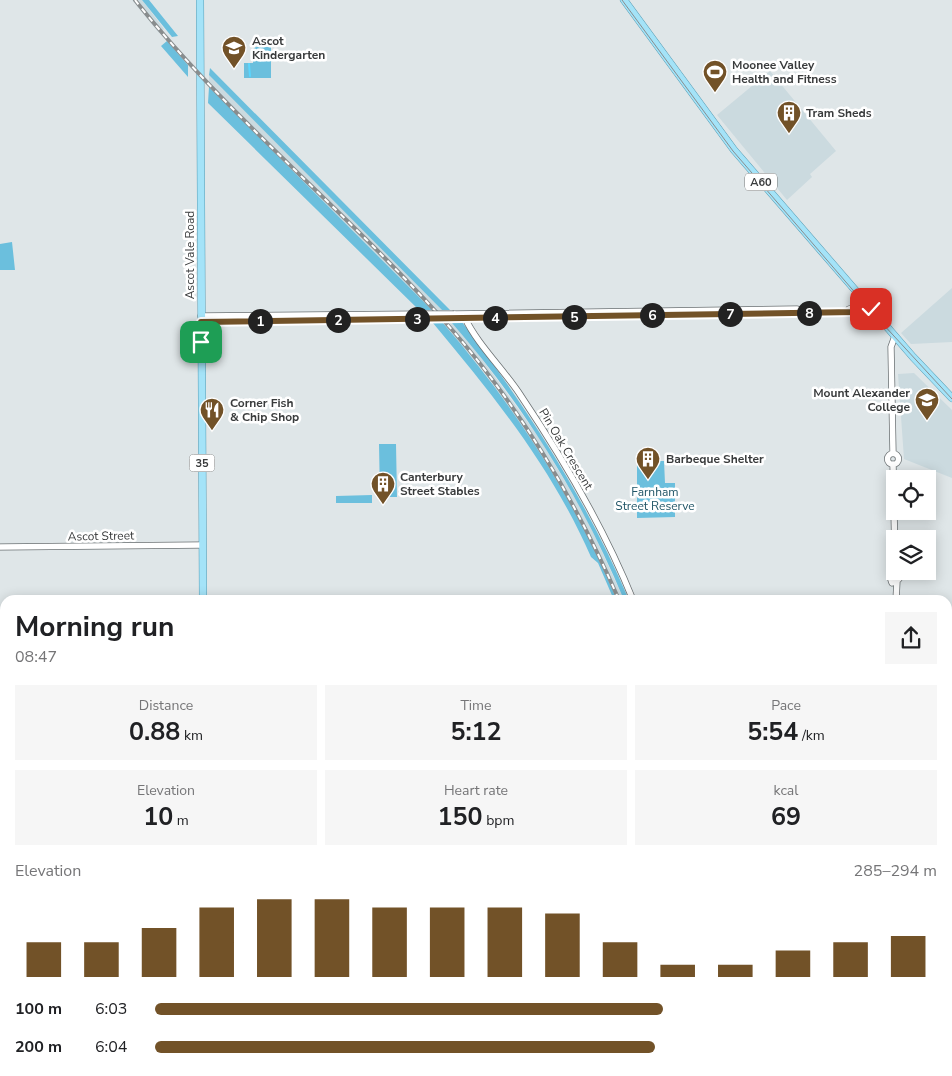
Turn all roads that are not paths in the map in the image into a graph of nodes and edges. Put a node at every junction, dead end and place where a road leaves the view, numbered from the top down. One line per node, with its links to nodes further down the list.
1 (200, 0): 6 (main road, Ascot Vale Road / 35)
2 (624, 0): 3 (main road, A60)
3 (865, 302): 4 (main road, A60); 5 (street)
4 (871, 309): 5 (street); 7 (main road, A60)
5 (459, 317): 6 (street, bridge); 14 (street, Pin Oak Crescent)
6 (201, 320): 10 (main road, Ascot Vale Road / 35)
7 (895, 336): 8 (main road, A60); 9 (street)
8 (952, 398)
9 (894, 530)
10 (202, 545): 11 (street, Ascot Street); 13 (main road, Ascot Vale Road / 35)
11 (0, 547)
12 (894, 582): 15 (street)
13 (203, 595)
14 (631, 595)
15 (896, 595)

